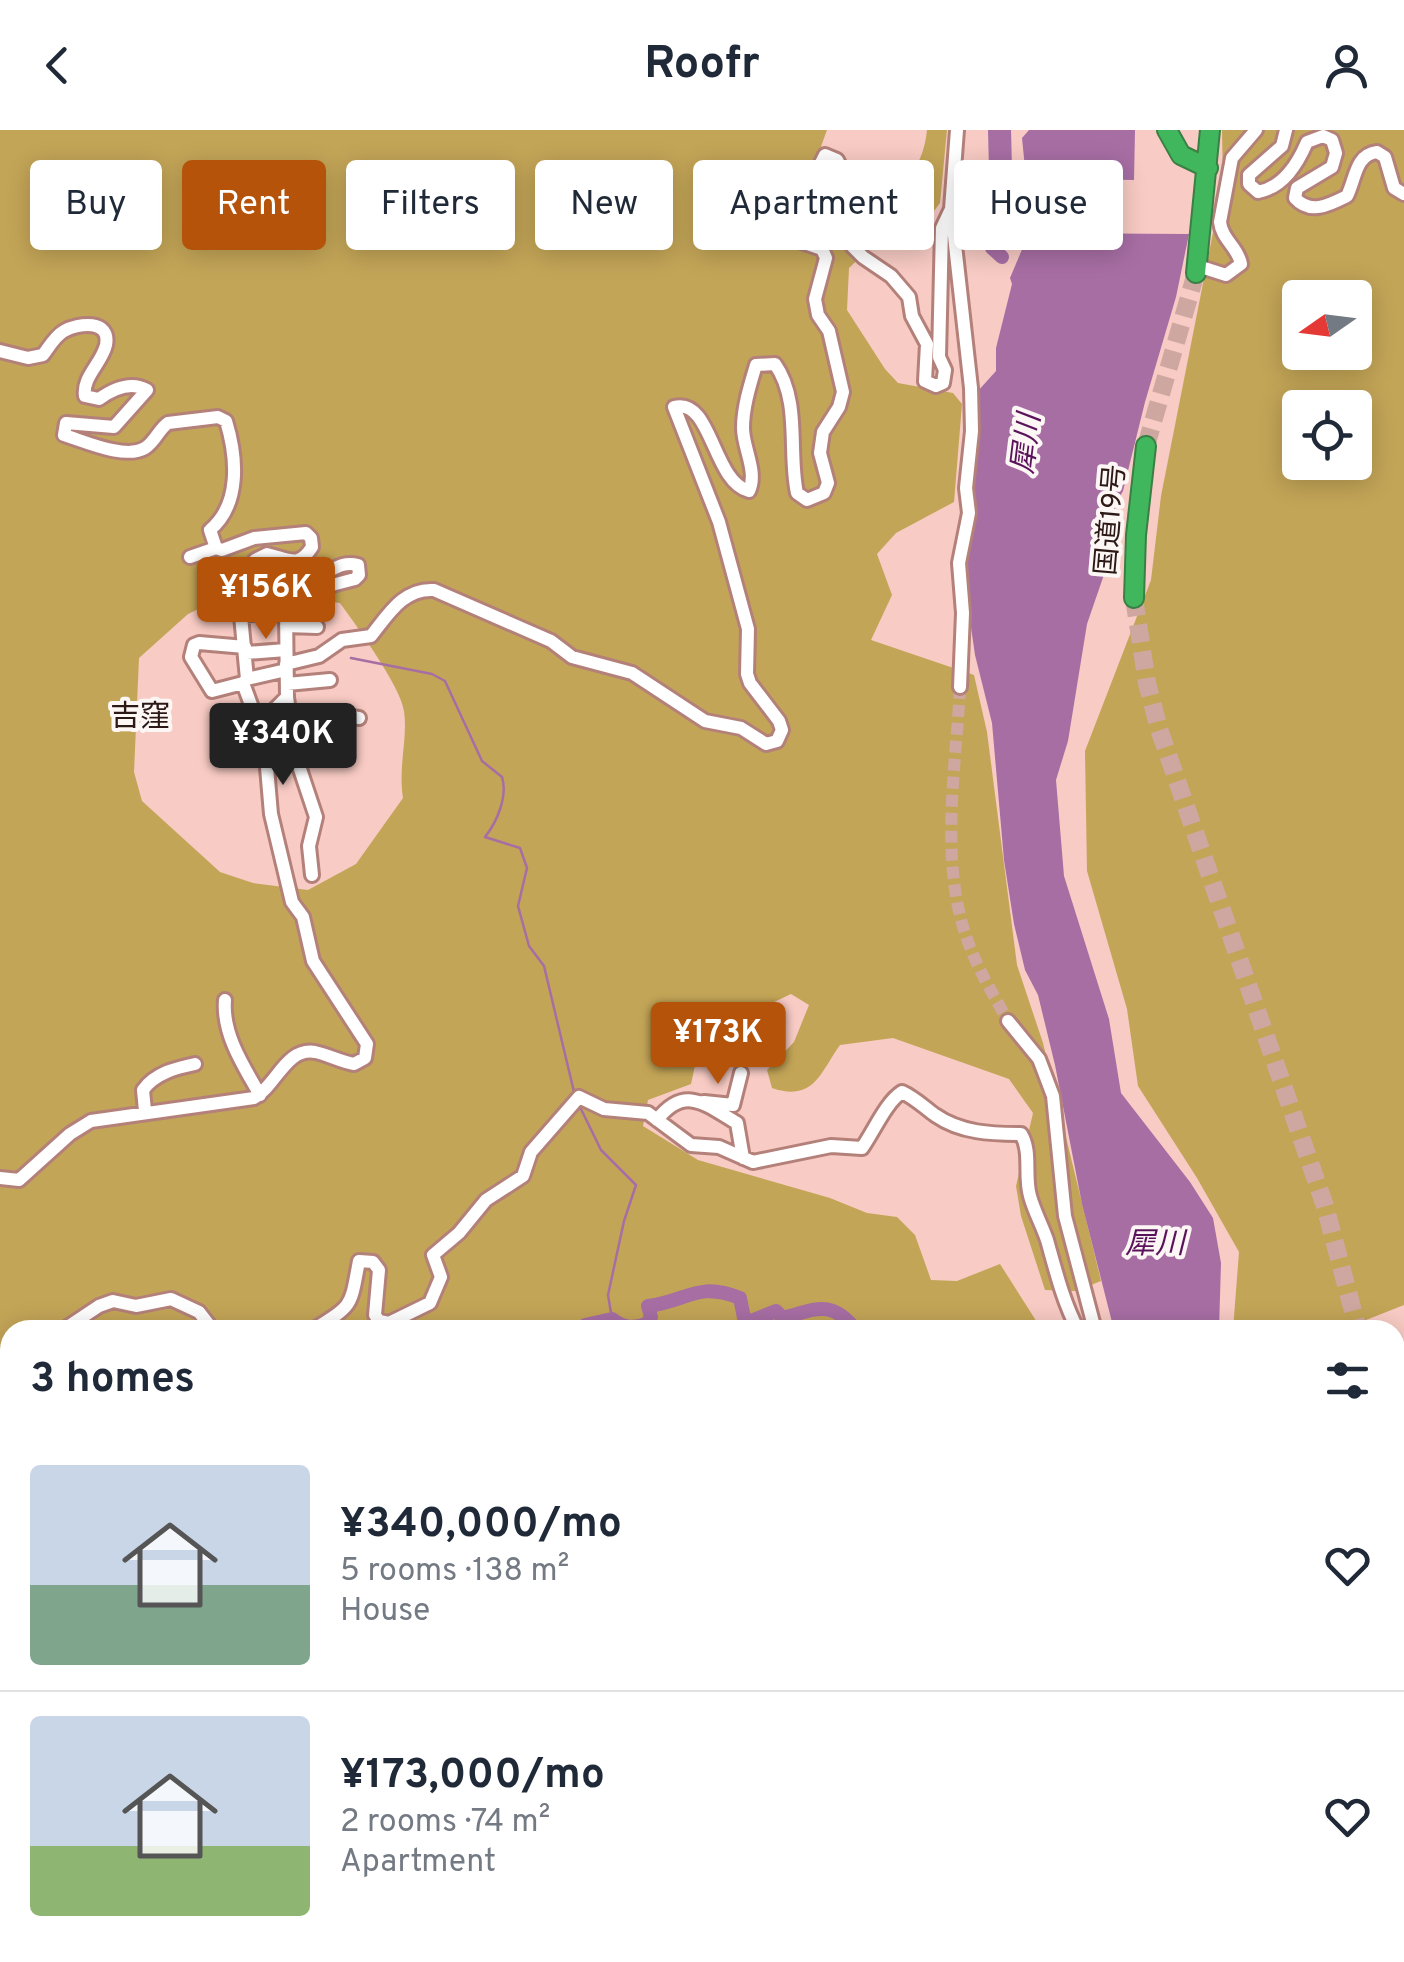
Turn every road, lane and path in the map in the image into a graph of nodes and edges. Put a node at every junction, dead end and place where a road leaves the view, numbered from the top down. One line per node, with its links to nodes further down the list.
1 (957, 130): 8 (street)
2 (1167, 130): 6 (highway)
3 (1210, 130): 6 (highway)
4 (1256, 130): 9 (street)
5 (1286, 130): 7 (street)
6 (1208, 168): 9 (highway)
7 (1404, 194)
8 (951, 209): 19 (street); 22 (street)
9 (1197, 269)
10 (0, 351): 12 (street)
11 (1146, 446): 14 (highway, 国道19号)
12 (216, 548): 13 (street); 15 (street)
13 (190, 557)
14 (1134, 598)
15 (288, 608): 16 (street); 18 (street)
16 (286, 626): 17 (street); 19 (street)
17 (317, 626)
18 (246, 650): 19 (street); 21 (street); 21 (street)
19 (286, 673): 20 (street); 21 (street); 24 (street); 25 (street)
20 (330, 680)
21 (245, 681): 25 (street)
22 (960, 687)
23 (359, 718): 24 (street)
24 (290, 720): 25 (street); 26 (street)
25 (263, 721): 31 (street)
26 (312, 876)
27 (225, 1000): 31 (street)
28 (1008, 1020): 45 (street)
29 (195, 1064): 33 (street)
30 (741, 1074): 32 (street)
31 (260, 1094): 33 (street)
32 (702, 1102): 34 (street); 35 (street)
33 (145, 1111): 36 (street)
34 (658, 1120): 35 (street); 43 (street)
35 (743, 1158): 44 (street)
36 (0, 1178)
37 (88, 1316): 38 (street); 39 (street); 40 (street)
38 (81, 1320)
39 (85, 1320)
40 (205, 1320)
41 (329, 1320): 42 (street)
42 (378, 1320)
43 (395, 1320)
44 (1074, 1320)
45 (1092, 1320)
46 (144, 1962): 47 (street)
47 (189, 1962)

